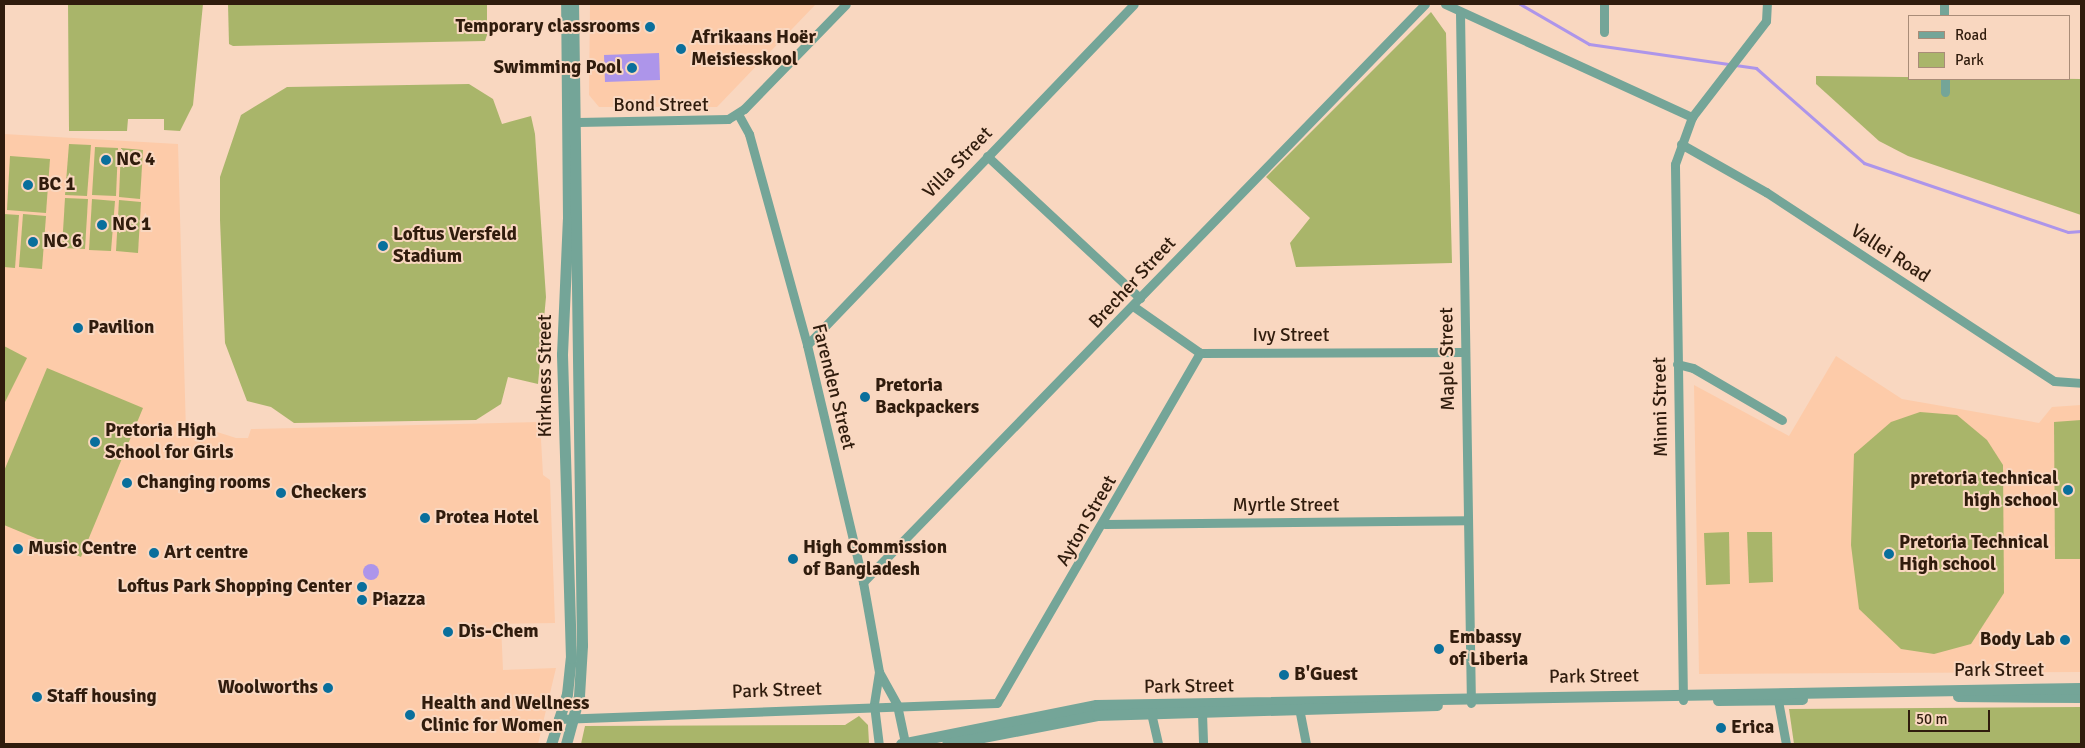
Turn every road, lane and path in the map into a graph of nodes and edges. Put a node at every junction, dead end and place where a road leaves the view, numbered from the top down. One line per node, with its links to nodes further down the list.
1 (566, 4): 13 (street, Kirkness Street)
2 (574, 4): 16 (street, Kirkness Street)
3 (846, 4): 14 (street, Bond Street)
4 (1134, 4): 19 (street, Villa Street)
5 (1425, 4): 23 (street, Brecher Street)
6 (1445, 4): 9 (street)
7 (1604, 4): 10 (street)
8 (1767, 4): 15 (street, Minni Street)
9 (1460, 13): 15 (street); 26 (street, Maple Street)
10 (1604, 32)
11 (1945, 80): 12 (street)
12 (1945, 92)
13 (568, 113): 16 (street); 17 (street, Kirkness Street)
14 (738, 114): 16 (street, Bond Street); 25 (street, Farenden Street)
15 (1692, 117): 18 (street, Minni Street)
16 (578, 122): 17 (street); 20 (street, Kirkness Street)
17 (567, 137): 21 (street, Kirkness Street)
18 (1681, 144): 28 (street, Minni Street); 29 (street, Vallei Road)
19 (987, 156): 23 (street); 25 (street, Villa Street)
20 (578, 220): 21 (street); 22 (street, Kirkness Street)
21 (566, 258): 22 (street); 46 (street, Kirkness Street)
22 (578, 288): 47 (street, Kirkness Street)
23 (1140, 298): 24 (street, Brecher Street)
24 (1133, 306): 27 (street); 33 (street, Brecher Street)
25 (806, 345): 33 (street, Farenden Street)
26 (1464, 352): 27 (street, Ivy Street); 31 (street, Maple Street)
27 (1200, 353): 32 (street, Ayton Street)
28 (1677, 364): 30 (street); 37 (street, Minni Street)
29 (2081, 383)
30 (1782, 420)
31 (1468, 520): 32 (street, Myrtle Street); 39 (street, Maple Street)
32 (1105, 524): 40 (street, Ayton Street)
33 (863, 582): 34 (street, Farenden Street)
34 (879, 672): 41 (street, Farenden Street); 42 (street, Farenden Street)
35 (2081, 688): 36 (street, Park Street)
36 (1777, 695): 37 (street, Park Street); 38 (street, Park Street); 56 (street)
37 (1683, 697): 39 (street, Park Street)
38 (2081, 697)
39 (1470, 700): 43 (street, Park Street)
40 (997, 703): 42 (street, Park Street)
41 (874, 705): 42 (street, Park Street); 47 (street, Park Street); 50 (street, Farenden Street)
42 (897, 705): 51 (street, Farenden Street)
43 (1298, 707): 45 (street, Park Street); 51 (street, Park Street); 55 (street)
44 (1152, 713): 45 (street, Park Street); 52 (street, Park Street); 53 (street)
45 (1202, 713): 54 (street)
46 (558, 719): 47 (street, Park Street); 49 (street, Kirkness Street)
47 (572, 722): 48 (street, Kirkness Street)
48 (568, 741)
49 (551, 744)
50 (879, 744)
51 (904, 744)
52 (947, 744)
53 (1158, 744)
54 (1202, 744)
55 (1306, 744)
56 (1786, 744)

